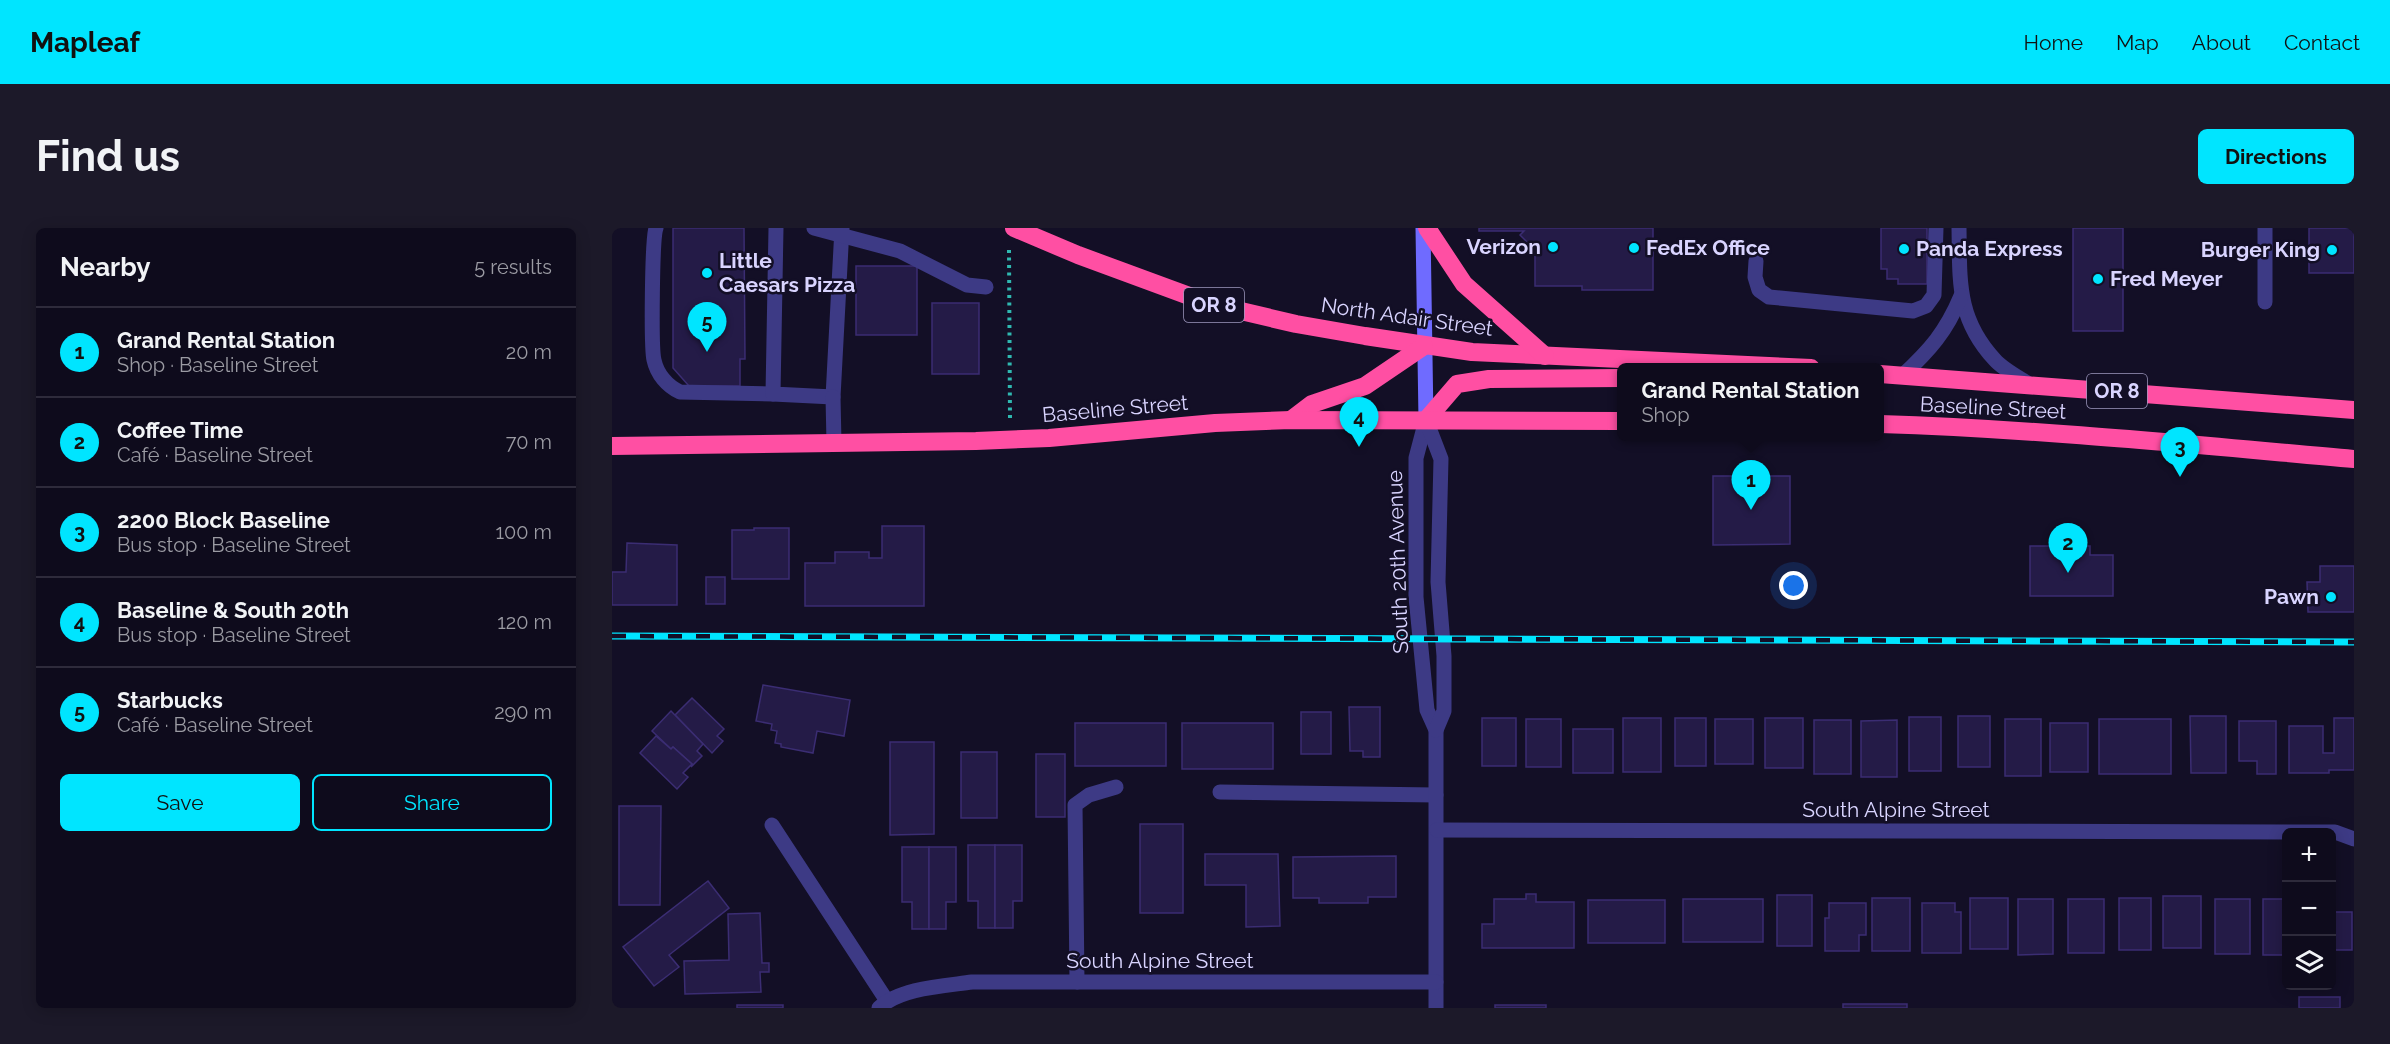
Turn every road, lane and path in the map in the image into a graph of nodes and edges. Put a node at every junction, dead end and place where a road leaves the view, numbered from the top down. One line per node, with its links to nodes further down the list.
1 (656, 228): 21 (street)
2 (776, 228): 21 (street)
3 (814, 228): 8 (street)
4 (1425, 228): 14 (main road); 15 (highway)
5 (1936, 228): 10 (street)
6 (1959, 228): 12 (street)
7 (2265, 228): 13 (street)
8 (841, 231): 11 (street); 22 (street)
9 (1012, 233): 14 (highway, North Adair Street / OR 8); 28 (path)
10 (1756, 261)
11 (986, 287)
12 (1961, 296): 18 (street); 20 (street)
13 (2265, 302)
14 (1424, 346): 15 (highway, North Adair Street / OR 8); 24 (highway); 25 (main road)
15 (1545, 356): 16 (highway, North Adair Street / OR 8)
16 (1705, 363)
17 (1884, 374): 18 (highway, OR 8)
18 (1902, 376): 20 (highway, OR 8)
19 (1617, 378): 25 (highway)
20 (2029, 384): 23 (highway, OR 8)
21 (773, 394): 22 (street)
22 (833, 397): 29 (street)
23 (2354, 410)
24 (1291, 420): 25 (highway, Baseline Street); 28 (highway, Baseline Street)
25 (1426, 420): 26 (highway, Baseline Street); 32 (street, South 20th Avenue); 32 (street, South 20th Avenue)
26 (1617, 421)
27 (1884, 424): 31 (highway, Baseline Street / OR 8)
28 (1009, 440): 29 (highway, Baseline Street)
29 (834, 443): 30 (highway, Baseline Street)
30 (612, 446)
31 (2354, 459)
32 (1436, 730): 35 (street, South 20th Avenue)
33 (1116, 787): 39 (street)
34 (1220, 792): 35 (street)
35 (1436, 795): 37 (street, South 20th Avenue)
36 (772, 825): 41 (street)
37 (1437, 830): 38 (street, South Alpine Street); 40 (street, South 20th Avenue)
38 (2354, 839)
39 (1077, 982): 40 (street, South Alpine Street); 41 (street, South Alpine Street)
40 (1436, 982): 42 (street, South 20th Avenue)
41 (883, 1004)
42 (1436, 1008)

